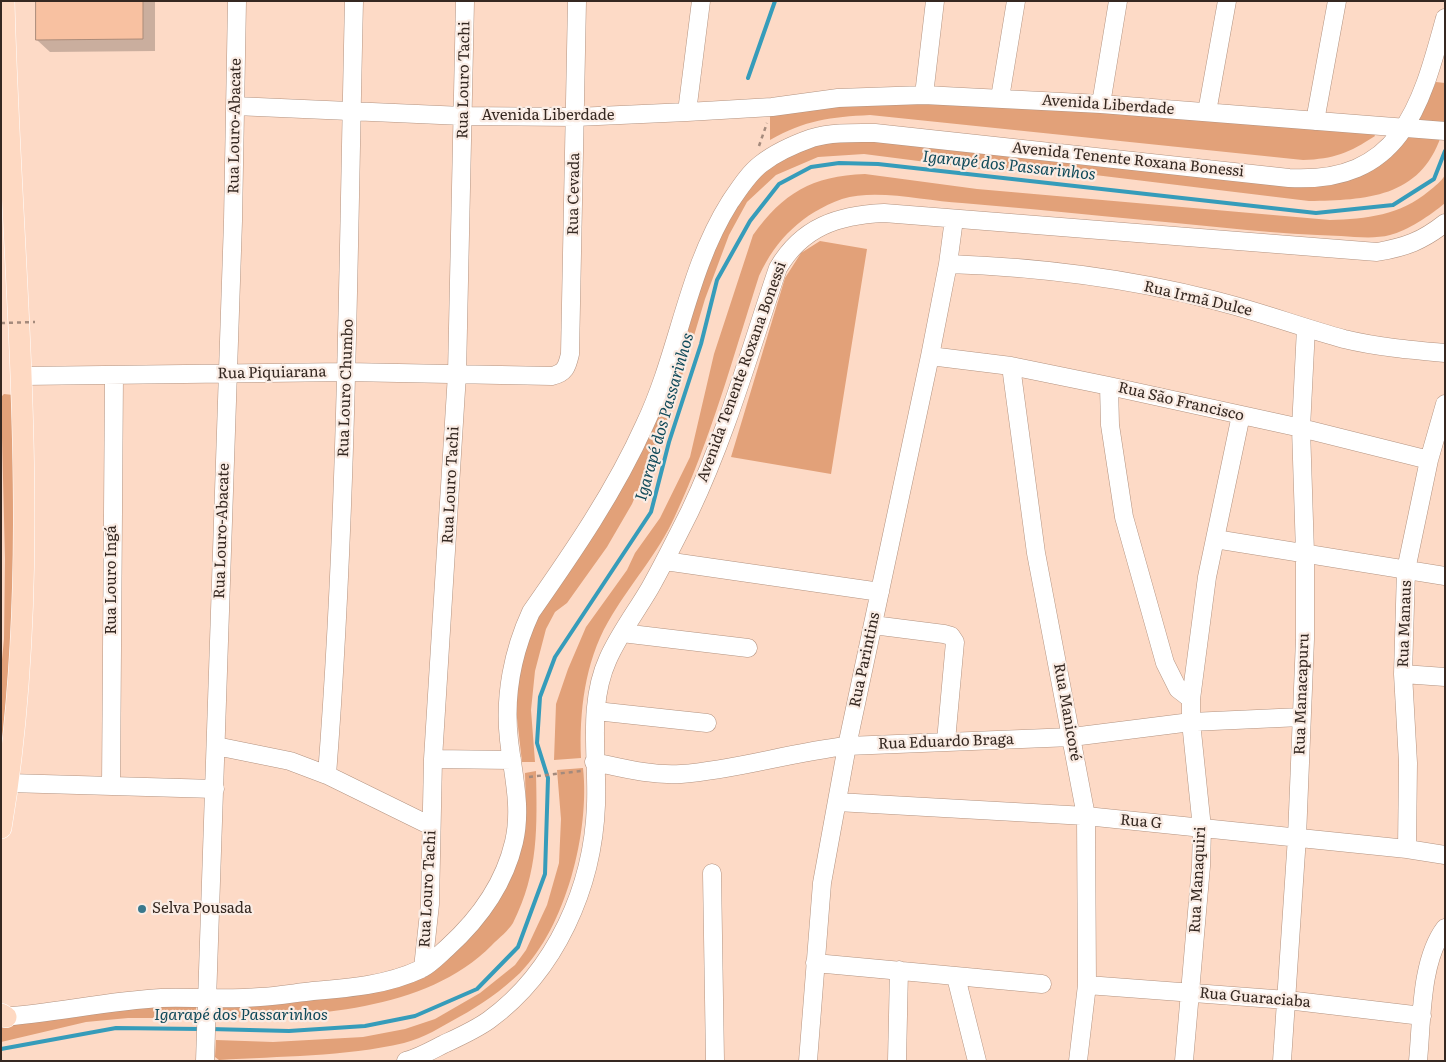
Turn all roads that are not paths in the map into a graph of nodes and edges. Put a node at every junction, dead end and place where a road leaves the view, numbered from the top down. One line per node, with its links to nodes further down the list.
1 (4, 1): 13 (main road)
2 (237, 1): 17 (street, Rua Louro-Abacate)
3 (354, 1): 18 (street, Rua Louro Chumbo)
4 (465, 1): 21 (street, Rua Louro Tachi)
5 (577, 1): 22 (street, Rua Cevada)
6 (701, 1): 19 (street)
7 (935, 1): 14 (street)
8 (1016, 1): 15 (street)
9 (1118, 1): 16 (street)
10 (1227, 1): 20 (street)
11 (1337, 1): 23 (street)
12 (1445, 18): 24 (street, Avenida Tenente Roxana Bonessi)
13 (3, 39): 37 (main road)
14 (924, 95): 15 (street, Avenida Liberdade); 19 (street, Avenida Liberdade)
15 (1000, 98): 16 (street, Avenida Liberdade)
16 (1101, 104): 20 (street, Avenida Liberdade)
17 (235, 106): 18 (street, Avenida Liberdade); 34 (street, Rua Louro-Abacate)
18 (352, 112): 21 (street, Avenida Liberdade); 33 (street, Rua Louro Chumbo)
19 (687, 112): 22 (street, Avenida Liberdade)
20 (1208, 112): 23 (street, Avenida Liberdade)
21 (463, 116): 22 (street, Avenida Liberdade); 35 (street, Rua Louro Tachi)
22 (576, 117): 38 (street, Rua Cevada)
23 (1315, 120): 24 (street, Avenida Liberdade)
24 (1406, 127): 25 (street, Avenida Liberdade); 65 (street, Avenida Tenente Roxana Bonessi)
25 (1437, 130)
26 (954, 219): 27 (street, Avenida Tenente Roxana Bonessi); 28 (street, Rua Parintins); 46 (street, Avenida Tenente Roxana Bonessi)
27 (1445, 223)
28 (948, 264): 29 (street, Rua Irmã Dulce); 31 (street, Rua Parintins)
29 (1306, 328): 30 (street, Rua Irmã Dulce); 42 (street, Rua Manacapuru)
30 (1445, 353)
31 (930, 356): 32 (street, Rua São Francisco); 49 (street, Rua Parintins)
32 (1011, 366): 39 (street, Rua São Francisco); 60 (street, Rua Manicoré)
33 (347, 372): 34 (street, Rua Piquiarana); 35 (street, Rua Piquiarana); 67 (street, Rua Louro Chumbo)
34 (227, 374): 36 (street, Rua Piquiarana); 62 (street, Rua Louro-Abacate)
35 (457, 374): 38 (street, Rua Piquiarana); 64 (street, Rua Louro Tachi)
36 (114, 375): 37 (street, Rua Piquiarana); 69 (street, Rua Louro Ingá)
37 (22, 376): 68 (main road)
38 (552, 376)
39 (1109, 386): 41 (street, Rua São Francisco); 55 (street)
40 (1445, 404): 43 (street, Rua Manaus)
41 (1241, 415): 42 (street, Rua São Francisco); 44 (street, Rua Manaquiri)
42 (1300, 428): 43 (street, Rua São Francisco); 45 (street, Rua Manacapuru)
43 (1429, 460): 47 (street, Rua Manaus)
44 (1215, 539): 45 (street); 55 (street, Rua Manaquiri)
45 (1305, 553): 47 (street); 57 (street, Rua Manacapuru)
46 (665, 561): 49 (street); 51 (street, Avenida Tenente Roxana Bonessi)
47 (1406, 570): 48 (street); 53 (street, Rua Manaus)
48 (1445, 576)
49 (880, 592): 50 (street, Rua Parintins)
50 (873, 625): 61 (street); 63 (street, Rua Parintins)
51 (622, 633): 52 (street); 56 (street, Avenida Tenente Roxana Bonessi)
52 (748, 648)
53 (1403, 674): 54 (street); 77 (street, Rua Manaus)
54 (1445, 677)
55 (1191, 699): 58 (street, Rua Manaquiri)
56 (596, 711): 59 (street); 66 (street, Avenida Tenente Roxana Bonessi)
57 (1301, 717): 58 (street, Rua Eduardo Braga); 76 (street, Rua Manacapuru)
58 (1191, 722): 60 (street, Rua Eduardo Braga); 75 (street, Rua Manaquiri)
59 (707, 723)
60 (1072, 736): 61 (street, Rua Eduardo Braga); 72 (street, Rua Manicoré)
61 (946, 741): 63 (street, Rua Eduardo Braga)
62 (216, 746): 67 (street); 70 (street, Rua Louro-Abacate)
63 (847, 746): 66 (street, Rua Eduardo Braga); 71 (street, Rua Parintins)
64 (433, 759): 65 (street); 73 (street, Rua Louro Tachi)
65 (512, 760): 82 (street, Avenida Tenente Roxana Bonessi)
66 (591, 766): 93 (street, Avenida Tenente Roxana Bonessi)
67 (327, 775): 73 (street)
68 (9, 783): 69 (street); 74 (main road)
69 (111, 786): 70 (street)
70 (215, 789): 89 (street, Rua Louro-Abacate)
71 (837, 802): 72 (street, Rua G); 81 (street, Rua Parintins)
72 (1086, 816): 75 (street, Rua G); 86 (street, Rua Manicoré)
73 (431, 826): 82 (street, Rua Louro Tachi)
74 (1, 828)
75 (1202, 828): 76 (street, Rua G); 87 (street, Rua Manaquiri)
76 (1297, 837): 77 (street, Rua G); 88 (street, Rua Manacapuru)
77 (1407, 848): 78 (street, Rua G)
78 (1445, 855)
79 (712, 873): 94 (street)
80 (1445, 928): 91 (street)
81 (815, 963): 83 (street); 95 (street, Rua Parintins)
82 (424, 968): 89 (street, Avenida Tenente Roxana Bonessi)
83 (899, 970): 84 (street); 96 (street)
84 (956, 977): 85 (street); 97 (street)
85 (1042, 984)
86 (1087, 985): 87 (street, Rua Guaraciaba); 98 (street, Rua Manicoré)
87 (1191, 992): 88 (street, Rua Guaraciaba); 99 (street, Rua Manaquiri)
88 (1287, 1000): 91 (street, Rua Guaraciaba); 100 (street, Rua Manacapuru)
89 (207, 1006): 90 (street, Avenida Tenente Roxana Bonessi); 92 (street, Rua Louro-Abacate)
90 (3, 1016)
91 (1422, 1016): 101 (street)
92 (205, 1059)
93 (406, 1061)
94 (715, 1061)
95 (808, 1061)
96 (897, 1061)
97 (976, 1061)
98 (1078, 1061)
99 (1184, 1061)
100 (1282, 1061)
101 (1418, 1061)

